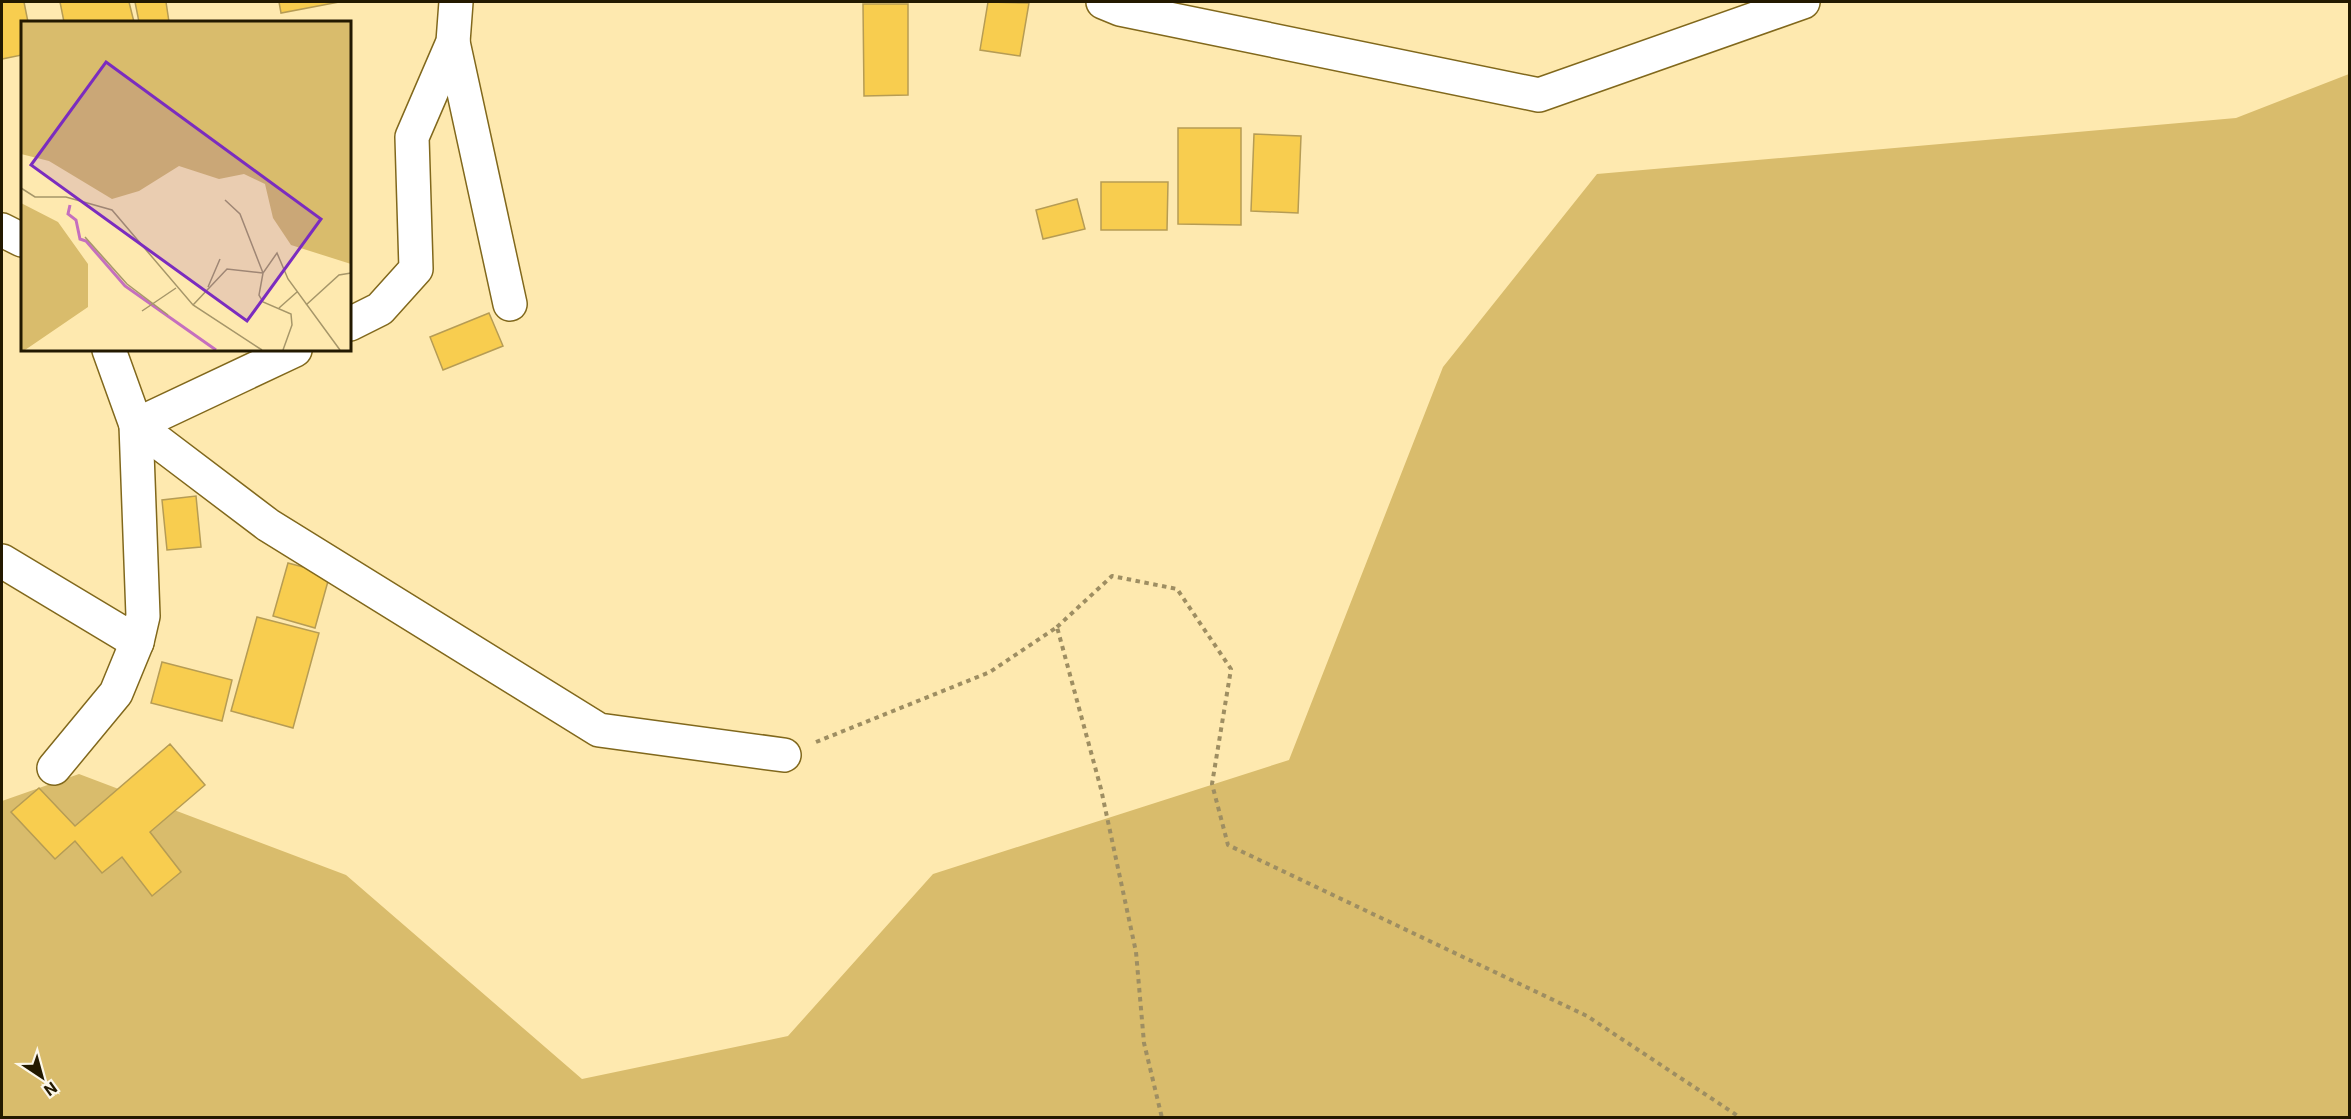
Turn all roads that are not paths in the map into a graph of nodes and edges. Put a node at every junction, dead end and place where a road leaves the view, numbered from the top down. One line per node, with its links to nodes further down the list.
1 (456, 2): 4 (street)
2 (1103, 2): 3 (street)
3 (1803, 2)
4 (453, 42): 7 (street); 8 (street)
5 (2, 230): 6 (street)
6 (21, 240)
7 (510, 304)
8 (351, 324)
9 (109, 351): 11 (street)
10 (293, 351): 11 (street)
11 (136, 425): 13 (street); 14 (street)
12 (2, 561): 13 (street)
13 (136, 642): 15 (street)
14 (784, 755)
15 (54, 768)

